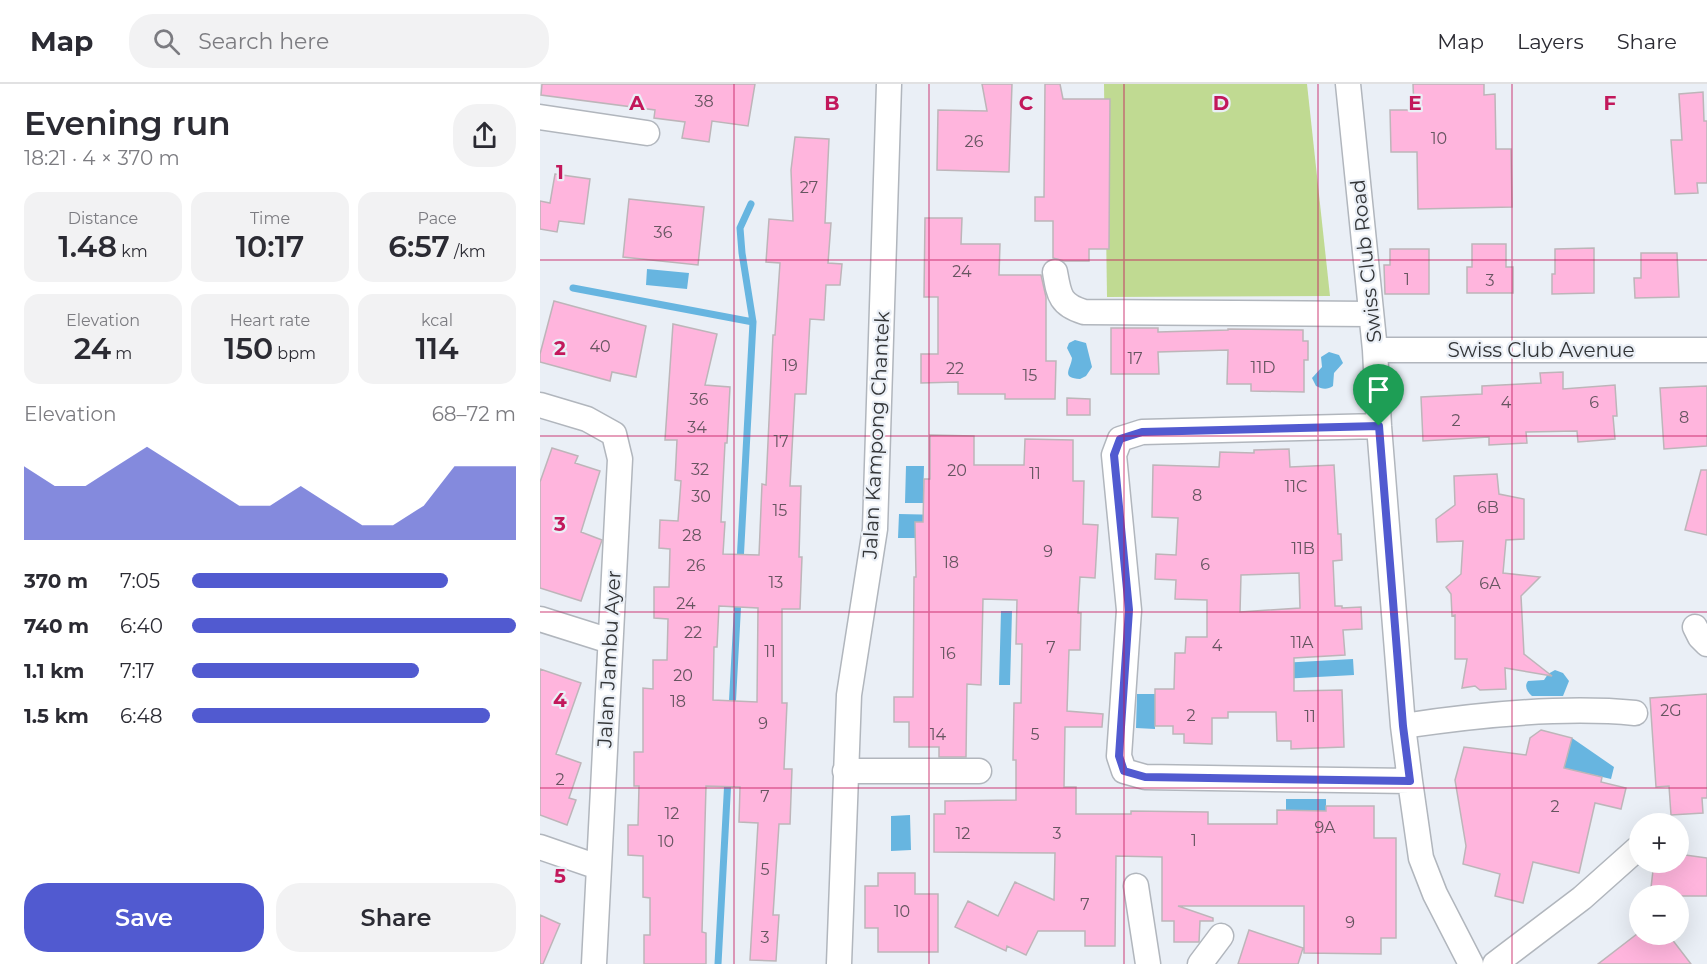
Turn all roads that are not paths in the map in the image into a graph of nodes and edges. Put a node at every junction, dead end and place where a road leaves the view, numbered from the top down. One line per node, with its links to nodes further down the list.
1 (890, 84): 15 (street, Jalan Kampong Chantek)
2 (1347, 84): 6 (street, Swiss Club Road)
3 (540, 117): 4 (street)
4 (647, 133)
5 (1055, 272): 6 (street)
6 (1371, 314): 7 (street, Swiss Club Road)
7 (1375, 350): 8 (street, Swiss Club Avenue); 10 (street, Swiss Club Road)
8 (1707, 350)
9 (540, 405): 12 (street, Jalan Jambu Ayer)
10 (1379, 426): 14 (street, Swiss Club Road); 17 (street)
11 (540, 619): 12 (street)
12 (610, 641): 20 (street, Jalan Jambu Ayer)
13 (1635, 713): 14 (street)
14 (1403, 726): 17 (street, Swiss Club Road)
15 (845, 771): 16 (street); 24 (street, Jalan Kampong Chantek)
16 (979, 771)
17 (1410, 781): 27 (street, Swiss Club Road)
18 (540, 847): 20 (street)
19 (1629, 856): 28 (street)
20 (598, 867): 23 (street, Jalan Jambu Ayer)
21 (1136, 886): 25 (street)
22 (1221, 936): 26 (street)
23 (594, 964)
24 (839, 964)
25 (1148, 964)
26 (1200, 964)
27 (1471, 964)
28 (1495, 964)

